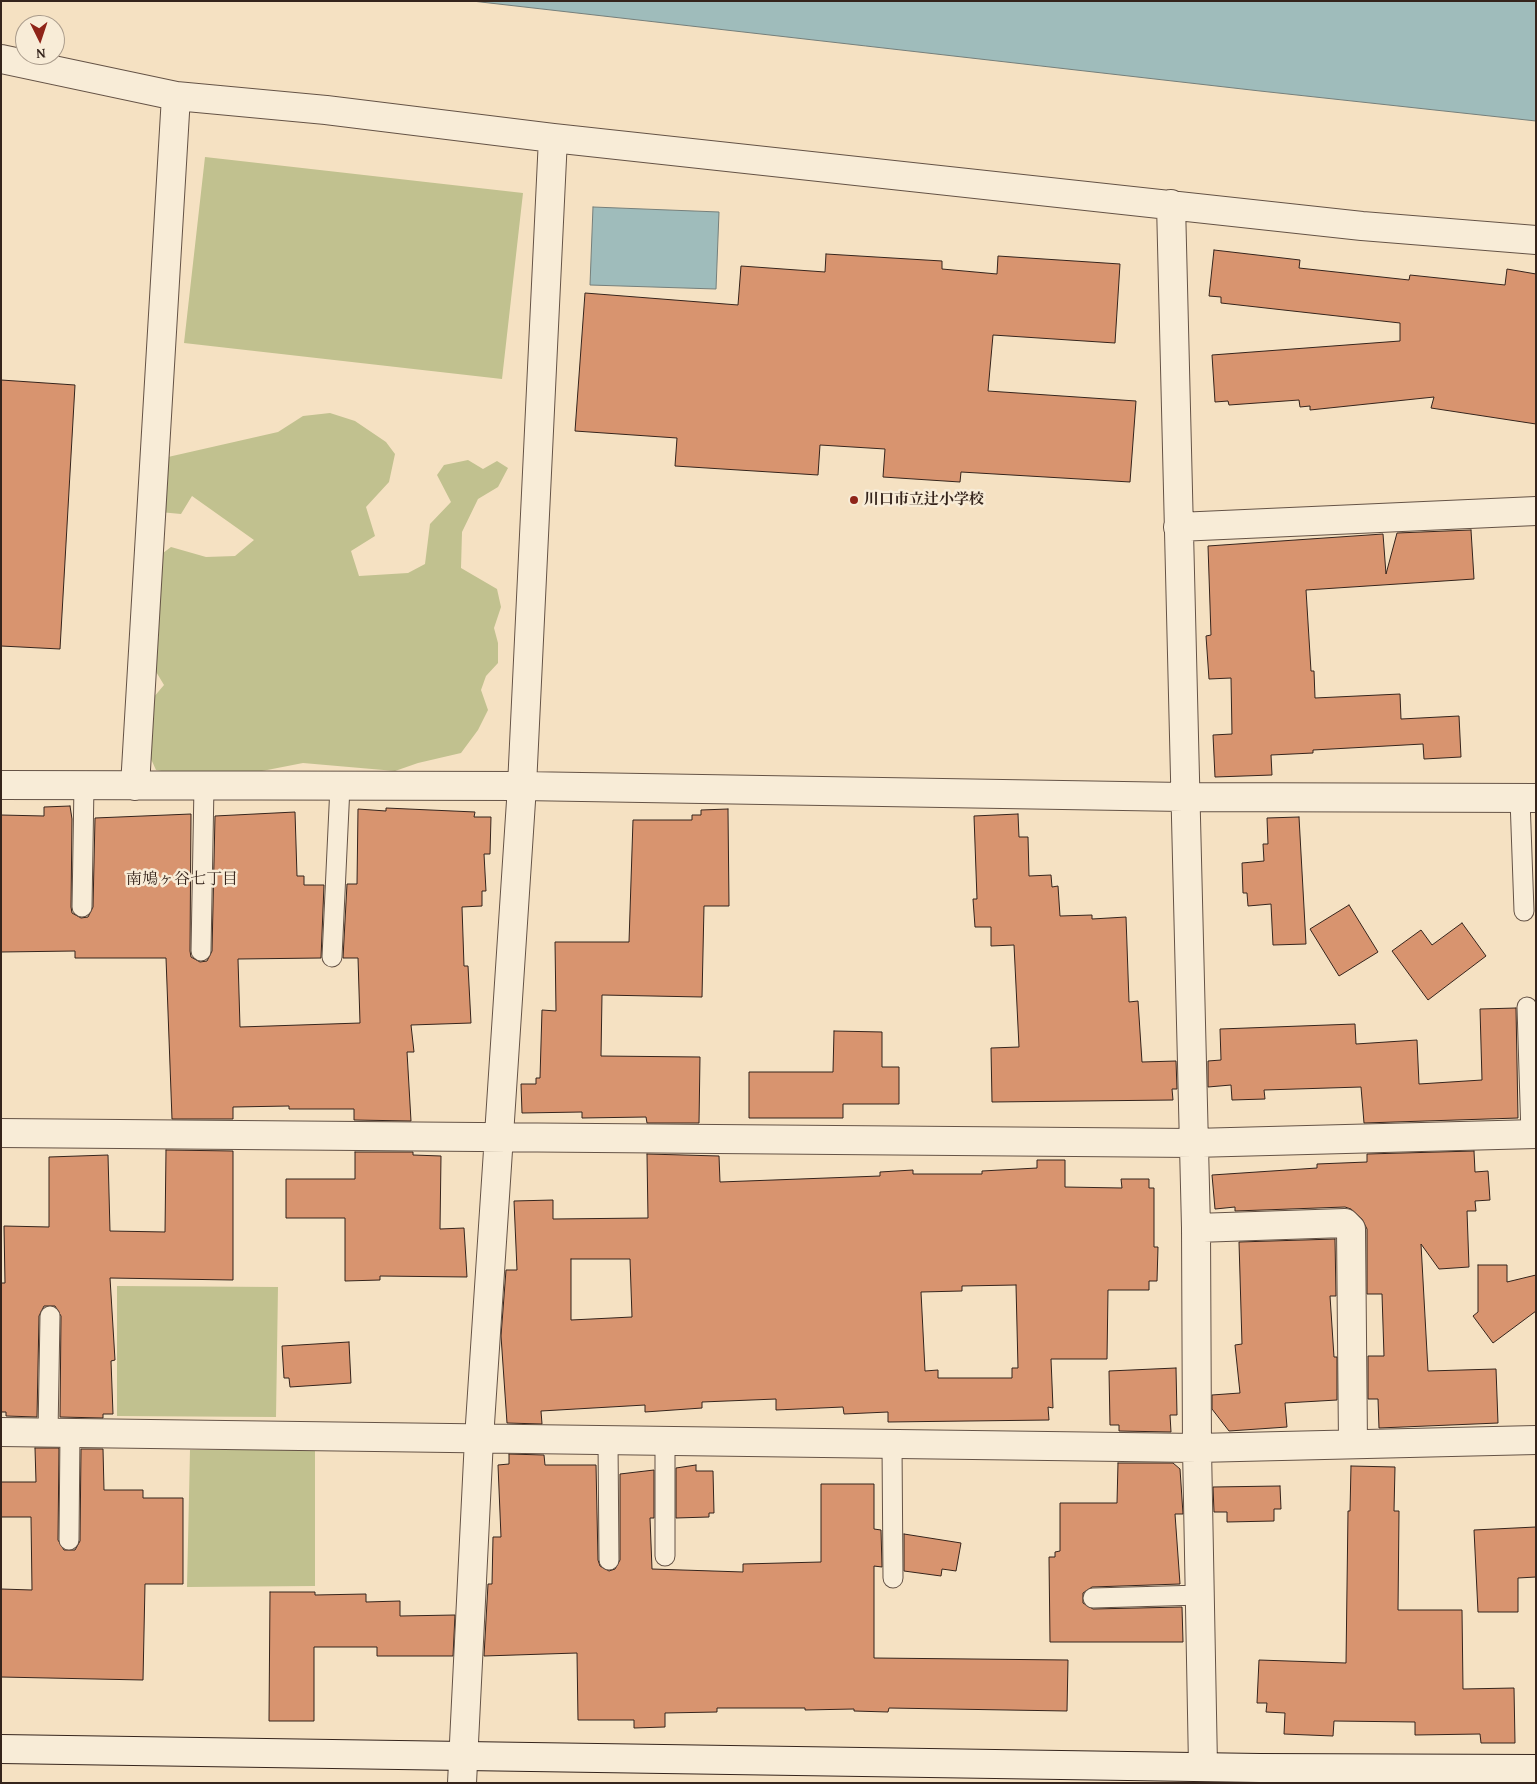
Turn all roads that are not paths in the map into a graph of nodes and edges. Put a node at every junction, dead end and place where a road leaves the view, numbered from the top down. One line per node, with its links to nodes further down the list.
1 (1, 59): 2 (street)
2 (176, 96): 3 (street); 10 (street)
3 (553, 138): 4 (street); 13 (street)
4 (1171, 204): 5 (street); 7 (street)
5 (1536, 240)
6 (1536, 511): 7 (street)
7 (1178, 527): 14 (street)
8 (1, 785): 9 (street)
9 (84, 785): 10 (street); 16 (lane)
10 (135, 786): 11 (street)
11 (204, 786): 12 (street); 18 (lane)
12 (340, 786): 13 (street); 19 (lane)
13 (522, 786): 14 (street); 23 (street)
14 (1184, 797): 15 (street); 24 (street)
15 (1528, 798): 17 (lane)
16 (82, 907)
17 (1524, 911)
18 (201, 951)
19 (332, 957)
20 (1527, 1007): 22 (lane)
21 (1, 1132): 23 (street)
22 (1533, 1134): 24 (street)
23 (498, 1137): 24 (street); 29 (street)
24 (1193, 1143): 25 (street)
25 (1196, 1228): 33 (street); 35 (street)
26 (50, 1316): 28 (lane)
27 (1, 1432): 28 (street)
28 (59, 1433): 29 (street); 36 (lane)
29 (479, 1439): 31 (street); 43 (street)
30 (1536, 1440): 33 (street)
31 (608, 1442): 32 (street); 38 (lane)
32 (665, 1442): 34 (street); 37 (lane)
33 (1353, 1444): 35 (street)
34 (892, 1445): 35 (street); 39 (lane)
35 (1196, 1448): 40 (street)
36 (69, 1540)
37 (665, 1556)
38 (609, 1560)
39 (893, 1578)
40 (1201, 1594): 41 (lane); 44 (street)
41 (1093, 1598)
42 (1, 1749): 43 (street)
43 (464, 1755): 44 (street); 48 (street)
44 (1204, 1766): 46 (street)
45 (1536, 1769): 47 (street)
46 (1253, 1775): 47 (street)
47 (1490, 1776)
48 (462, 1783)

